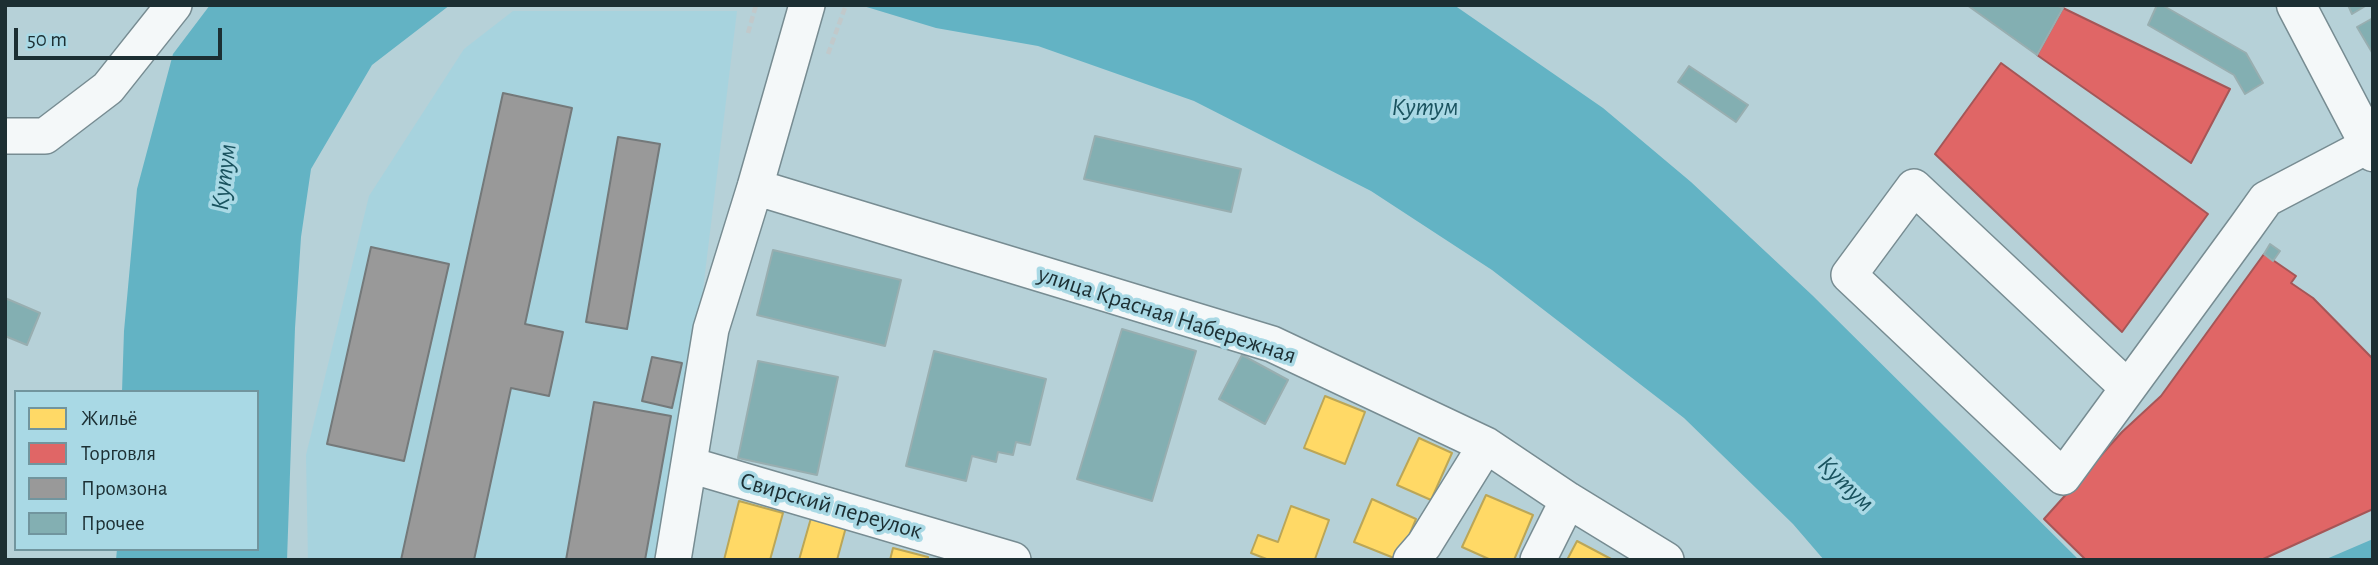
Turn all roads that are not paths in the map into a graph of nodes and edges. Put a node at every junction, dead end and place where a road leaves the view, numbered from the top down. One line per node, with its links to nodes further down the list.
1 (174, 5): 4 (street)
2 (807, 5): 6 (street)
3 (2296, 5): 5 (main road)
4 (5, 136)
5 (2371, 148): 7 (street)
6 (755, 187): 8 (street, улица Красная Набережная); 9 (street)
7 (2128, 388): 7 (street)
8 (1486, 445): 10 (street, улица Красная Набережная); 13 (street)
9 (690, 465): 11 (street); 12 (street, Свирский переулок)
10 (1568, 500): 14 (street); 15 (street, улица Красная Набережная)
11 (673, 560)
12 (1013, 560)
13 (1411, 560)
14 (1538, 560)
15 (1666, 560)

